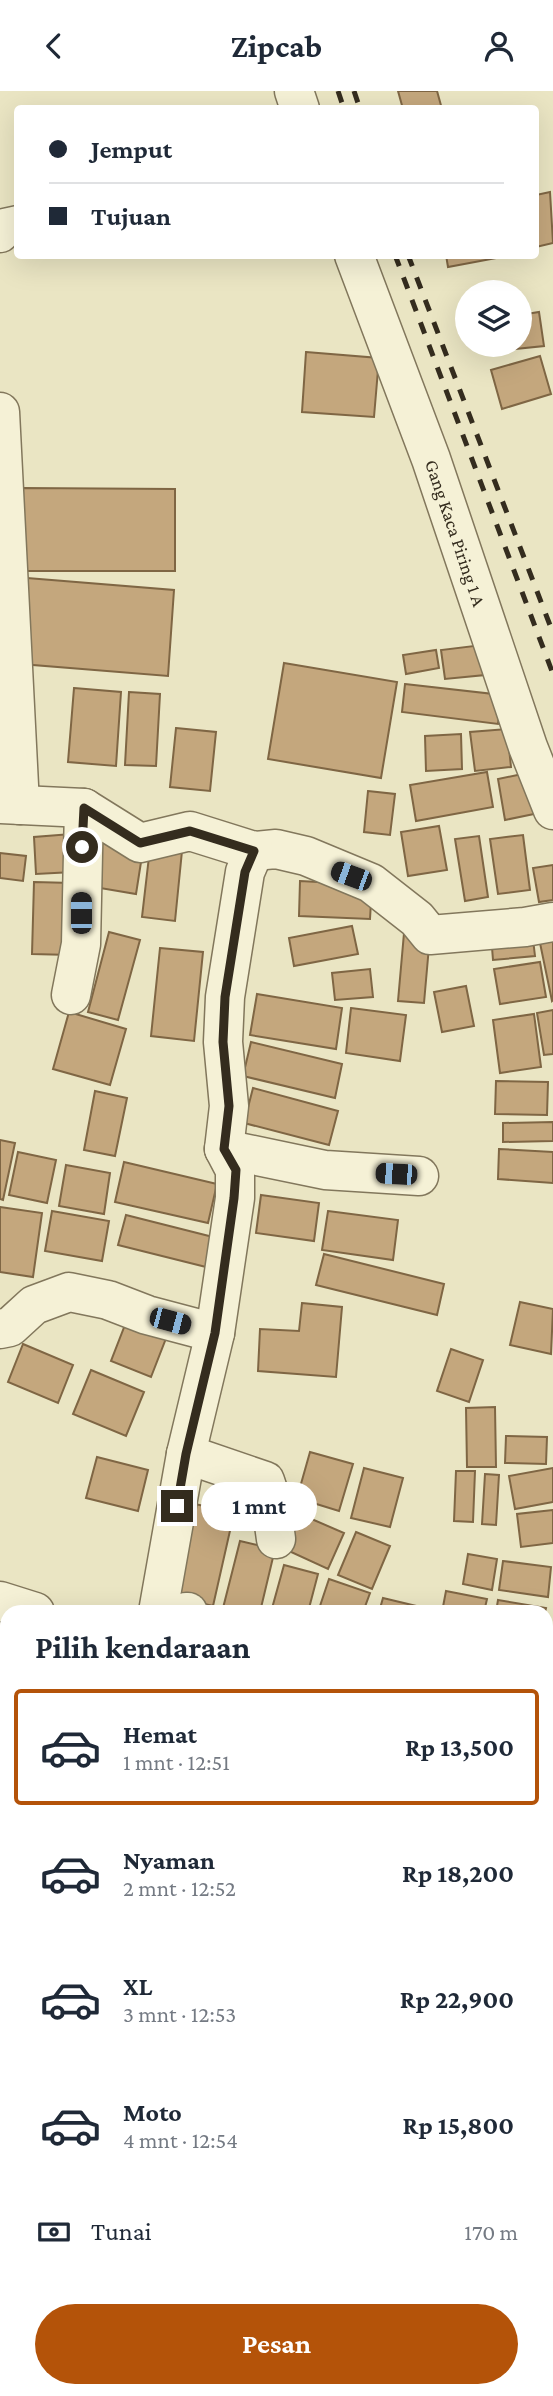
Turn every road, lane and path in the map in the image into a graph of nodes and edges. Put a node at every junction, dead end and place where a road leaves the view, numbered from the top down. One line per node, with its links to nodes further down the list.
1 (356, 259): 5 (street, Gang Kaca Piring 1 A)
2 (0, 412): 3 (street)
3 (10, 804): 4 (street)
4 (84, 808): 6 (street); 8 (street)
5 (553, 810)
6 (254, 851): 7 (street); 9 (street)
7 (553, 922)
8 (71, 995)
9 (224, 1149): 10 (street); 12 (street)
10 (419, 1175)
11 (0, 1329): 12 (street)
12 (215, 1333): 13 (street)
13 (186, 1454): 14 (street); 15 (street)
14 (275, 1539)
15 (159, 1605)

